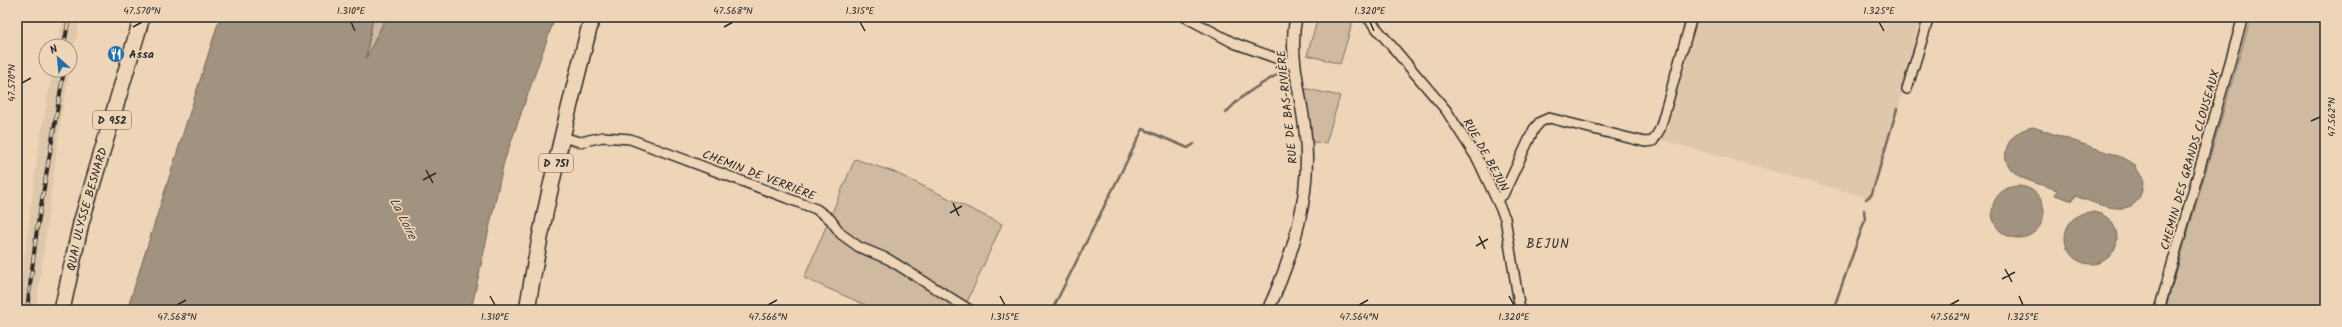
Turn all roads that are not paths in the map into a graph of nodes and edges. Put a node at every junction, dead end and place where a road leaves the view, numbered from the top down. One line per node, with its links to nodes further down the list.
1 (142, 17): 13 (main road, QUAI ULYSSE BESNARD / D 952)
2 (592, 17): 11 (main road, D 751)
3 (1185, 17): 9 (street)
4 (1296, 17): 9 (street, RUE DE BAS-RIVIÈRE)
5 (1367, 17): 12 (street, RUE DE BEJUN)
6 (1692, 17): 12 (street)
7 (1929, 17): 10 (street)
8 (2243, 17): 18 (street, CHEMIN DES GRANDS CLOUSEAUX)
9 (1295, 65): 16 (street, RUE DE BAS-RIVIÈRE)
10 (1907, 89)
11 (562, 137): 14 (main road, D 751); 15 (street, CHEMIN DE VERRIÈRE)
12 (1497, 200): 17 (street, RUE DE BEJUN)
13 (62, 310)
14 (527, 310)
15 (970, 310)
16 (1268, 310)
17 (1520, 310)
18 (2159, 310)

